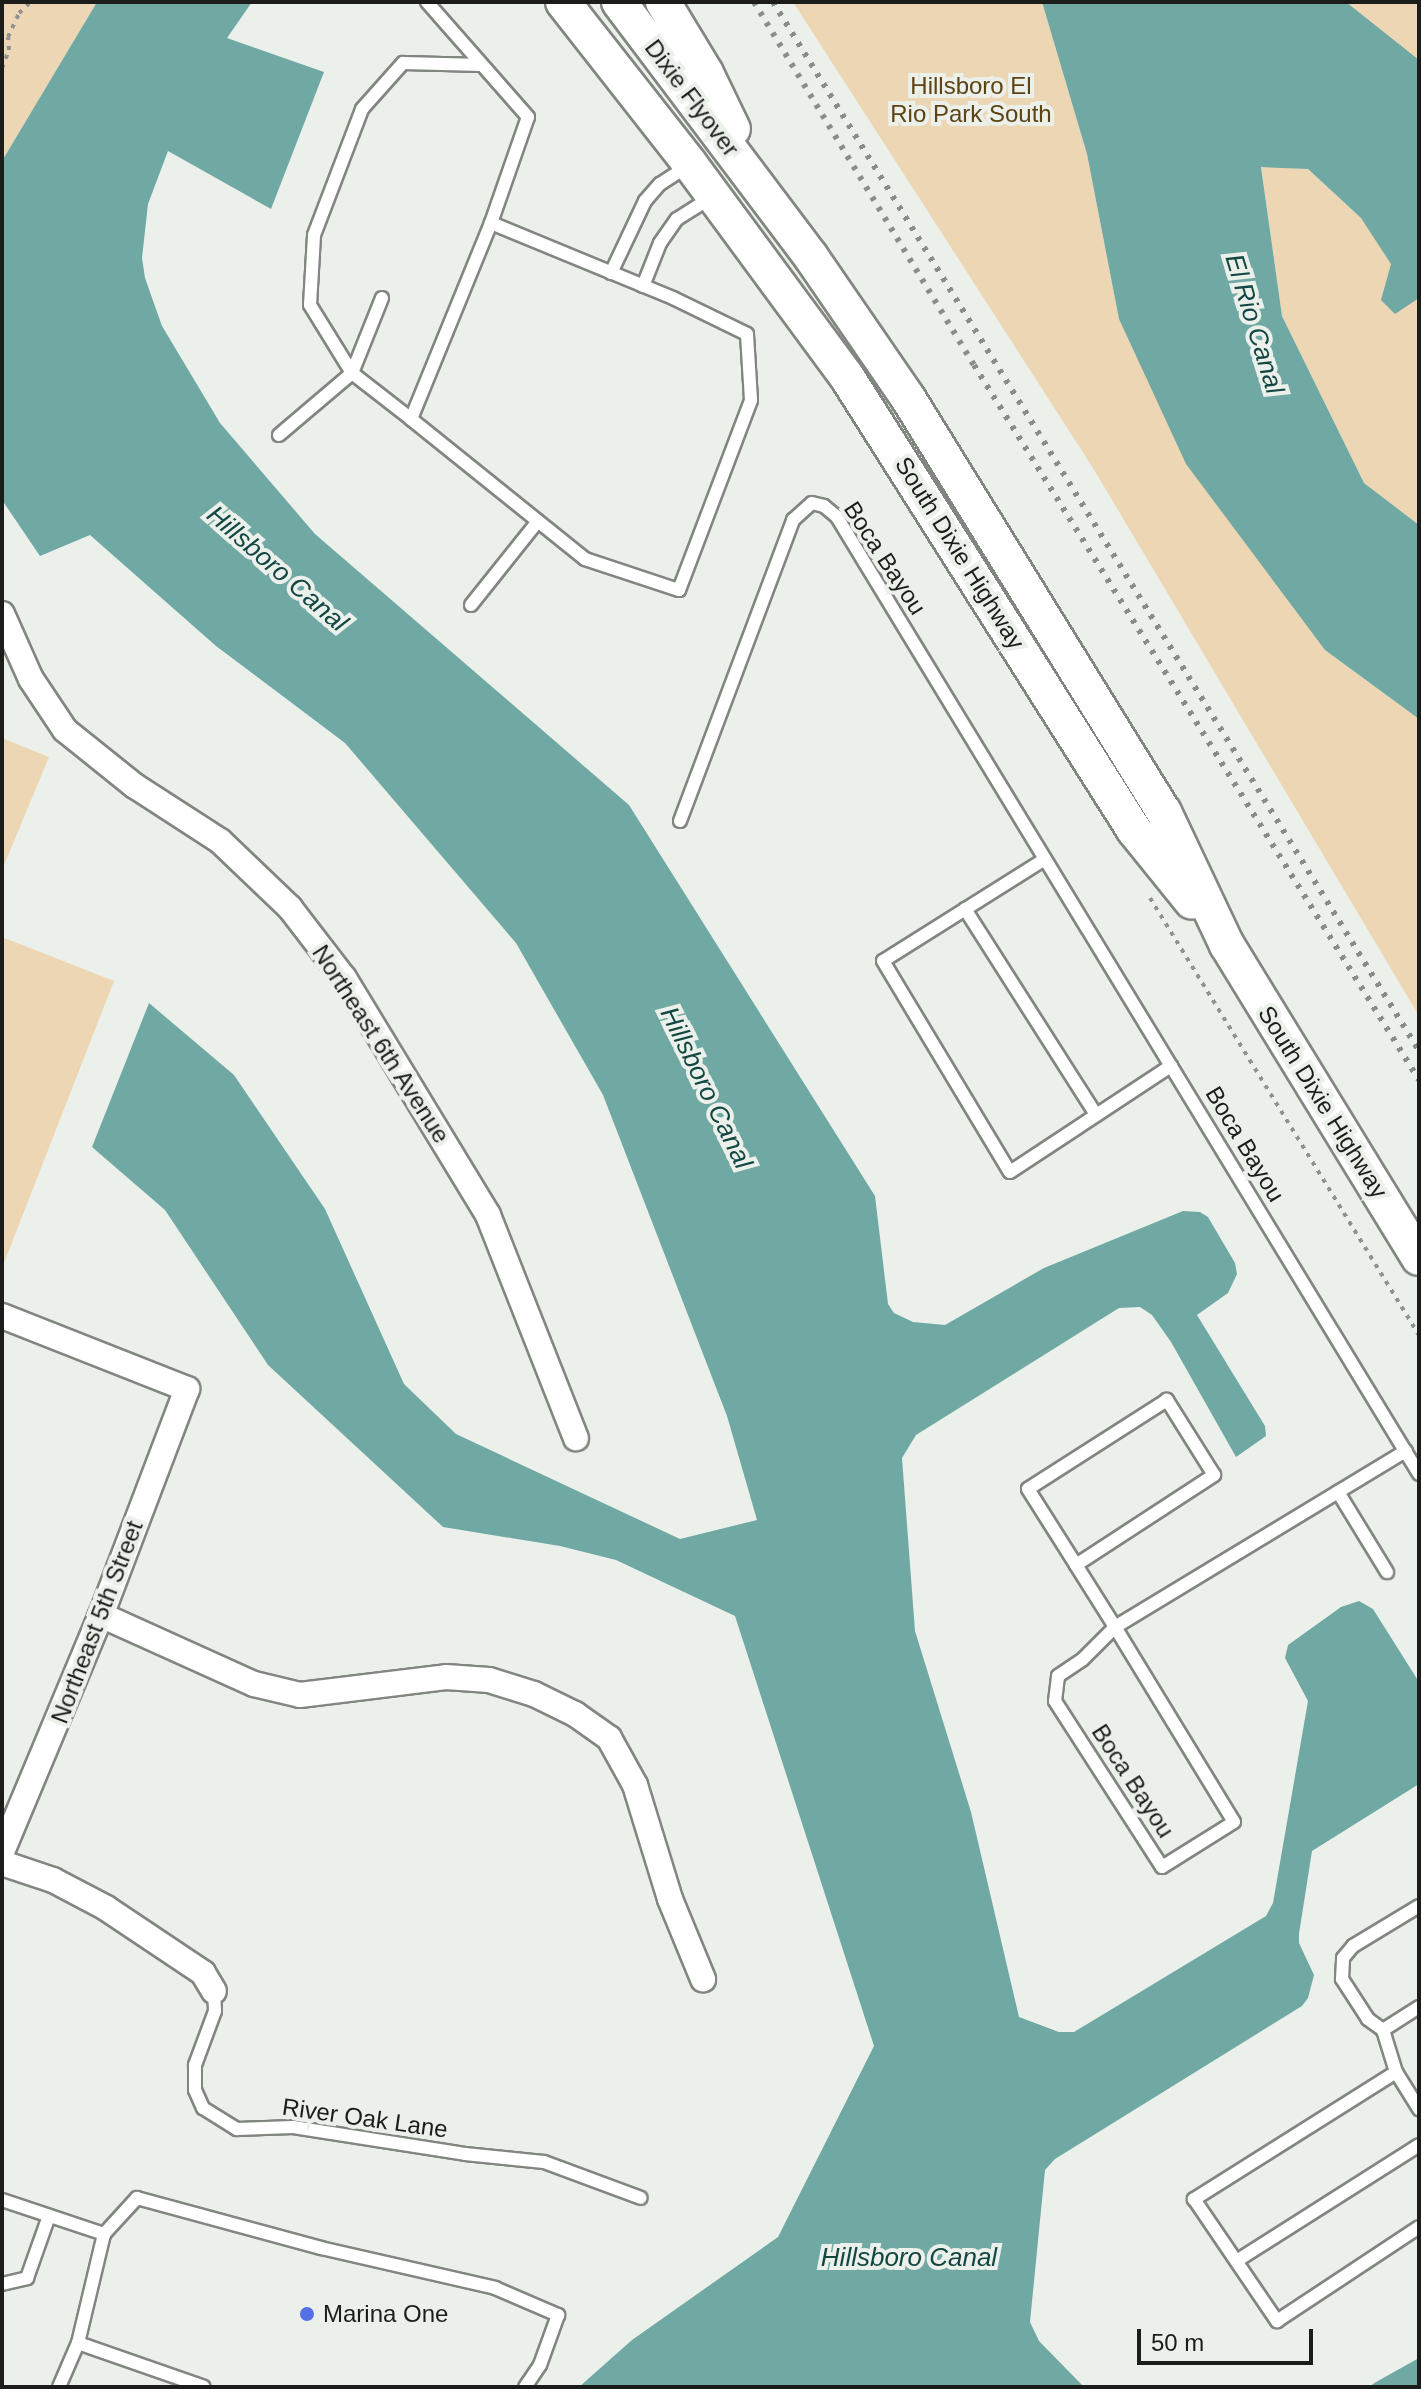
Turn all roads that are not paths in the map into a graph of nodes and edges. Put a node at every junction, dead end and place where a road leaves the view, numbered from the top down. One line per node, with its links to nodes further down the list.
1 (427, 2): 5 (lane)
2 (563, 2): 6 (main road, Dixie Flyover)
3 (619, 2): 7 (main road, Dixie Flyover)
4 (663, 2): 7 (main road)
5 (482, 65): 9 (lane); 13 (lane)
6 (690, 164): 7 (main road); 8 (main road, South Dixie Highway); 10 (lane)
7 (764, 194): 22 (main road, South Dixie Highway)
8 (714, 195): 11 (lane); 22 (main road, South Dixie Highway)
9 (491, 223): 10 (lane); 14 (lane)
10 (611, 273): 11 (lane)
11 (643, 286): 16 (lane)
12 (382, 298): 13 (lane)
13 (352, 373): 14 (lane); 15 (lane)
14 (411, 419): 16 (lane)
15 (279, 435)
16 (538, 521): 17 (lane)
17 (471, 605)
18 (2, 614): 27 (street, Northeast 6th Avenue)
19 (680, 821): 20 (lane, Boca Bayou)
20 (1045, 859): 21 (lane); 23 (lane, Boca Bayou)
21 (965, 909): 24 (lane); 24 (lane)
22 (1227, 945): 25 (main road, South Dixie Highway)
23 (1171, 1066): 24 (lane); 28 (lane, Boca Bayou)
24 (1096, 1115)
25 (1419, 1258)
26 (2, 1316): 33 (street, Northeast 5th Street)
27 (576, 1438)
28 (1406, 1451): 29 (lane, Boca Bayou); 30 (lane, Boca Bayou)
29 (1419, 1474)
30 (1338, 1492): 32 (lane); 34 (lane, Boca Bayou)
31 (1076, 1565): 31 (lane, Boca Bayou); 34 (lane, Boca Bayou)
32 (1387, 1572)
33 (101, 1615): 35 (street, Northeast 5th Street); 38 (street)
34 (1115, 1627): 34 (lane, Boca Bayou)
35 (2, 1852)
36 (2, 1863): 39 (street)
37 (1419, 1906): 41 (lane)
38 (703, 1979)
39 (214, 1991): 45 (lane, River Oak Lane)
40 (1419, 2007): 41 (lane)
41 (1383, 2030): 42 (lane)
42 (1396, 2072): 43 (lane); 50 (lane)
43 (1419, 2109)
44 (1419, 2145): 50 (lane)
45 (641, 2198)
46 (2, 2200): 47 (lane)
47 (49, 2216): 49 (lane); 51 (lane)
48 (1419, 2227): 50 (lane)
49 (104, 2234): 52 (lane); 55 (lane)
50 (1238, 2260)
51 (2, 2284)
52 (78, 2343): 53 (lane); 54 (lane)
53 (59, 2387)
54 (204, 2387)
55 (525, 2387)

